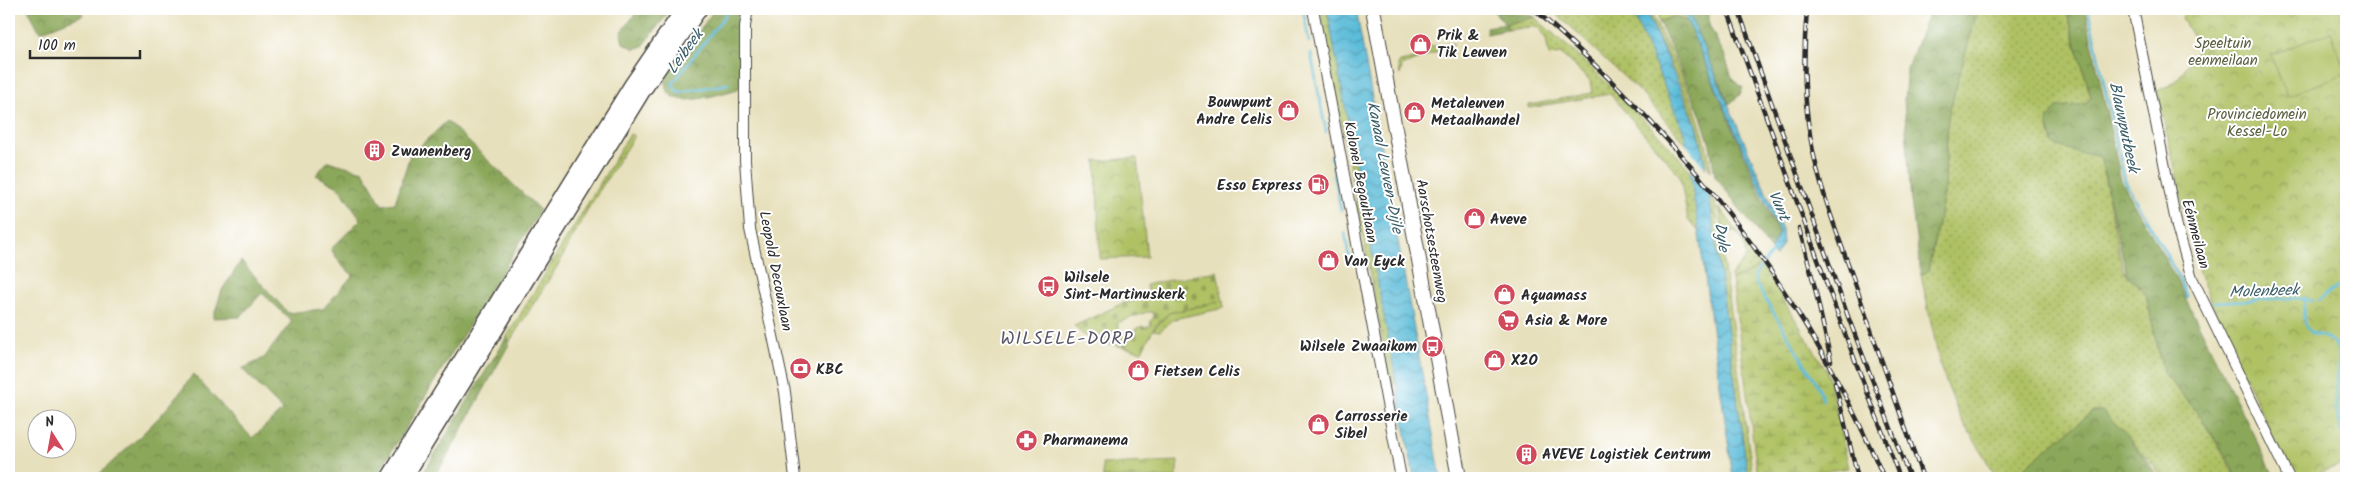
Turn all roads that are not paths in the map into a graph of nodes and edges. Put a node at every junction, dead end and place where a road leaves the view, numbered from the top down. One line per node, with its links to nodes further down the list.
1 (684, 9): 7 (highway)
2 (699, 9): 8 (highway)
3 (748, 9): 9 (street, Leopold Decouxlaan)
4 (1313, 9): 10 (street, Kolonel Begaultlaan)
5 (1373, 9): 11 (main road, Aarschotsesteenweg)
6 (2133, 9): 12 (street, Eénmeilaan)
7 (389, 478)
8 (404, 478)
9 (795, 478)
10 (1401, 478)
11 (1460, 478)
12 (2289, 478)

